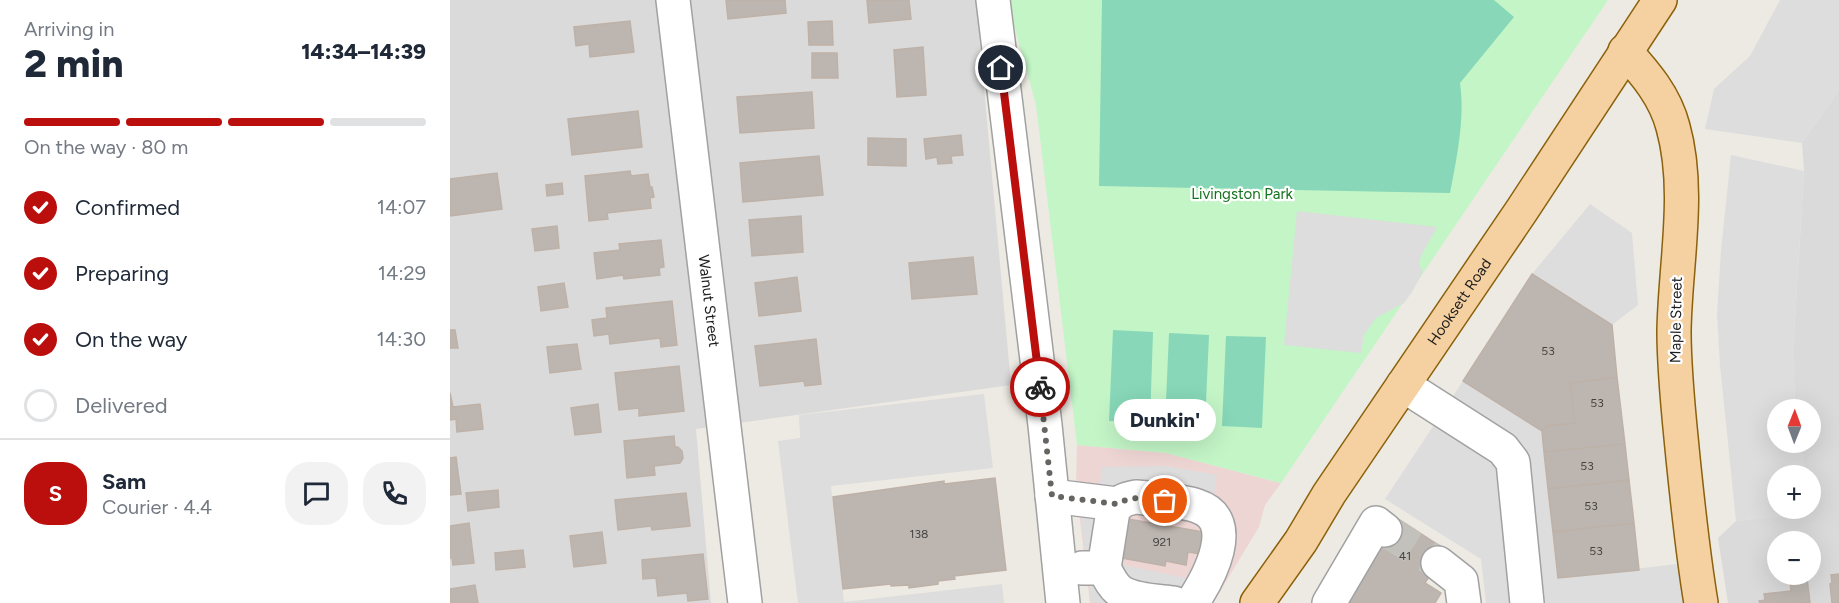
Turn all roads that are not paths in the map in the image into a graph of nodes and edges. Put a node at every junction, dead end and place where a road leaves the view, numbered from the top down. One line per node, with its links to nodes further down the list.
1 (673, 0): 12 (street, Walnut Street)
2 (993, 0): 6 (street)
3 (1660, 0): 4 (main road, Hooksett Road)
4 (1625, 51): 5 (main road, Hooksett Road); 20 (main road, Maple Street)
5 (1403, 385): 16 (main road, Hooksett Road); 19 (street)
6 (1052, 496): 7 (street); 11 (street)
7 (1117, 504): 10 (street); 15 (street)
8 (1385, 530): 17 (street)
9 (1438, 563): 18 (street)
10 (1104, 568): 11 (street); 14 (street)
11 (1059, 570): 13 (street)
12 (745, 603)
13 (1063, 603)
14 (1174, 603)
15 (1192, 603)
16 (1257, 603)
17 (1329, 603)
18 (1464, 603)
19 (1527, 603)
20 (1701, 603)

